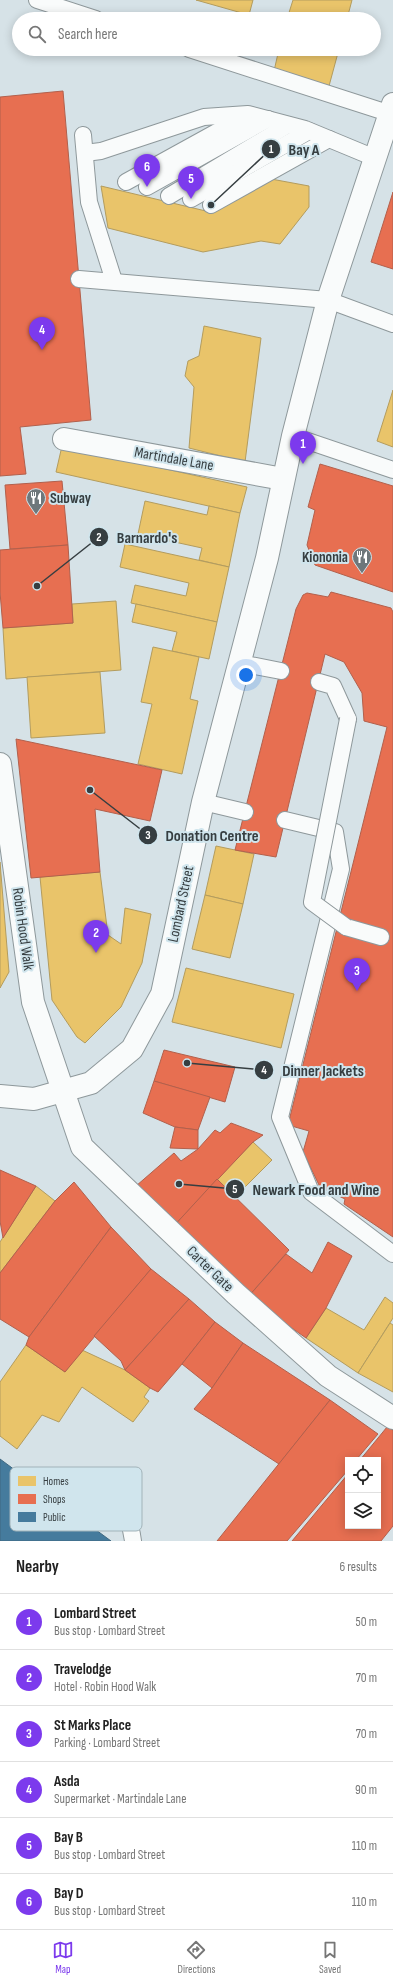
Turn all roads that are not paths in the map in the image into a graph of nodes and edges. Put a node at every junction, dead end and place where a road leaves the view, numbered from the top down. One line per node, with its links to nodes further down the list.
1 (37, 0): 2 (lane)
2 (74, 12)
3 (213, 56): 4 (lane)
4 (391, 109): 12 (main road, Lombard Street)
5 (248, 114): 6 (lane); 11 (lane); 13 (lane)
6 (268, 120): 7 (lane); 14 (lane)
7 (288, 125): 8 (lane); 15 (lane)
8 (309, 131): 10 (lane); 16 (lane)
9 (83, 135): 11 (lane)
10 (329, 139): 12 (lane); 17 (lane)
11 (85, 153): 19 (lane)
12 (374, 158): 20 (main road, Lombard Street)
13 (126, 182)
14 (147, 187)
15 (169, 196)
16 (191, 198)
17 (211, 205)
18 (79, 280): 19 (lane)
19 (114, 282): 20 (lane)
20 (328, 300): 21 (lane); 22 (main road, Lombard Street)
21 (393, 324)
22 (293, 436): 24 (lane); 25 (main road, Lombard Street)
23 (64, 439): 25 (main road, Martindale Lane)
24 (393, 470)
25 (283, 479): 26 (main road, Lombard Street)
26 (240, 663): 27 (lane); 30 (main road, Lombard Street)
27 (280, 672)
28 (319, 682): 33 (lane, bridge)
29 (0, 764): 34 (main road, Robin Hood Walk)
30 (204, 802): 31 (lane); 34 (main road, Lombard Street)
31 (245, 812)
32 (285, 820): 36 (lane)
33 (381, 937)
34 (62, 1091): 35 (main road, Lombard Street); 37 (main road, Carter Gate)
35 (0, 1096)
36 (393, 1254)
37 (393, 1418)
38 (131, 1531): 39 (lane)
39 (133, 1541)

